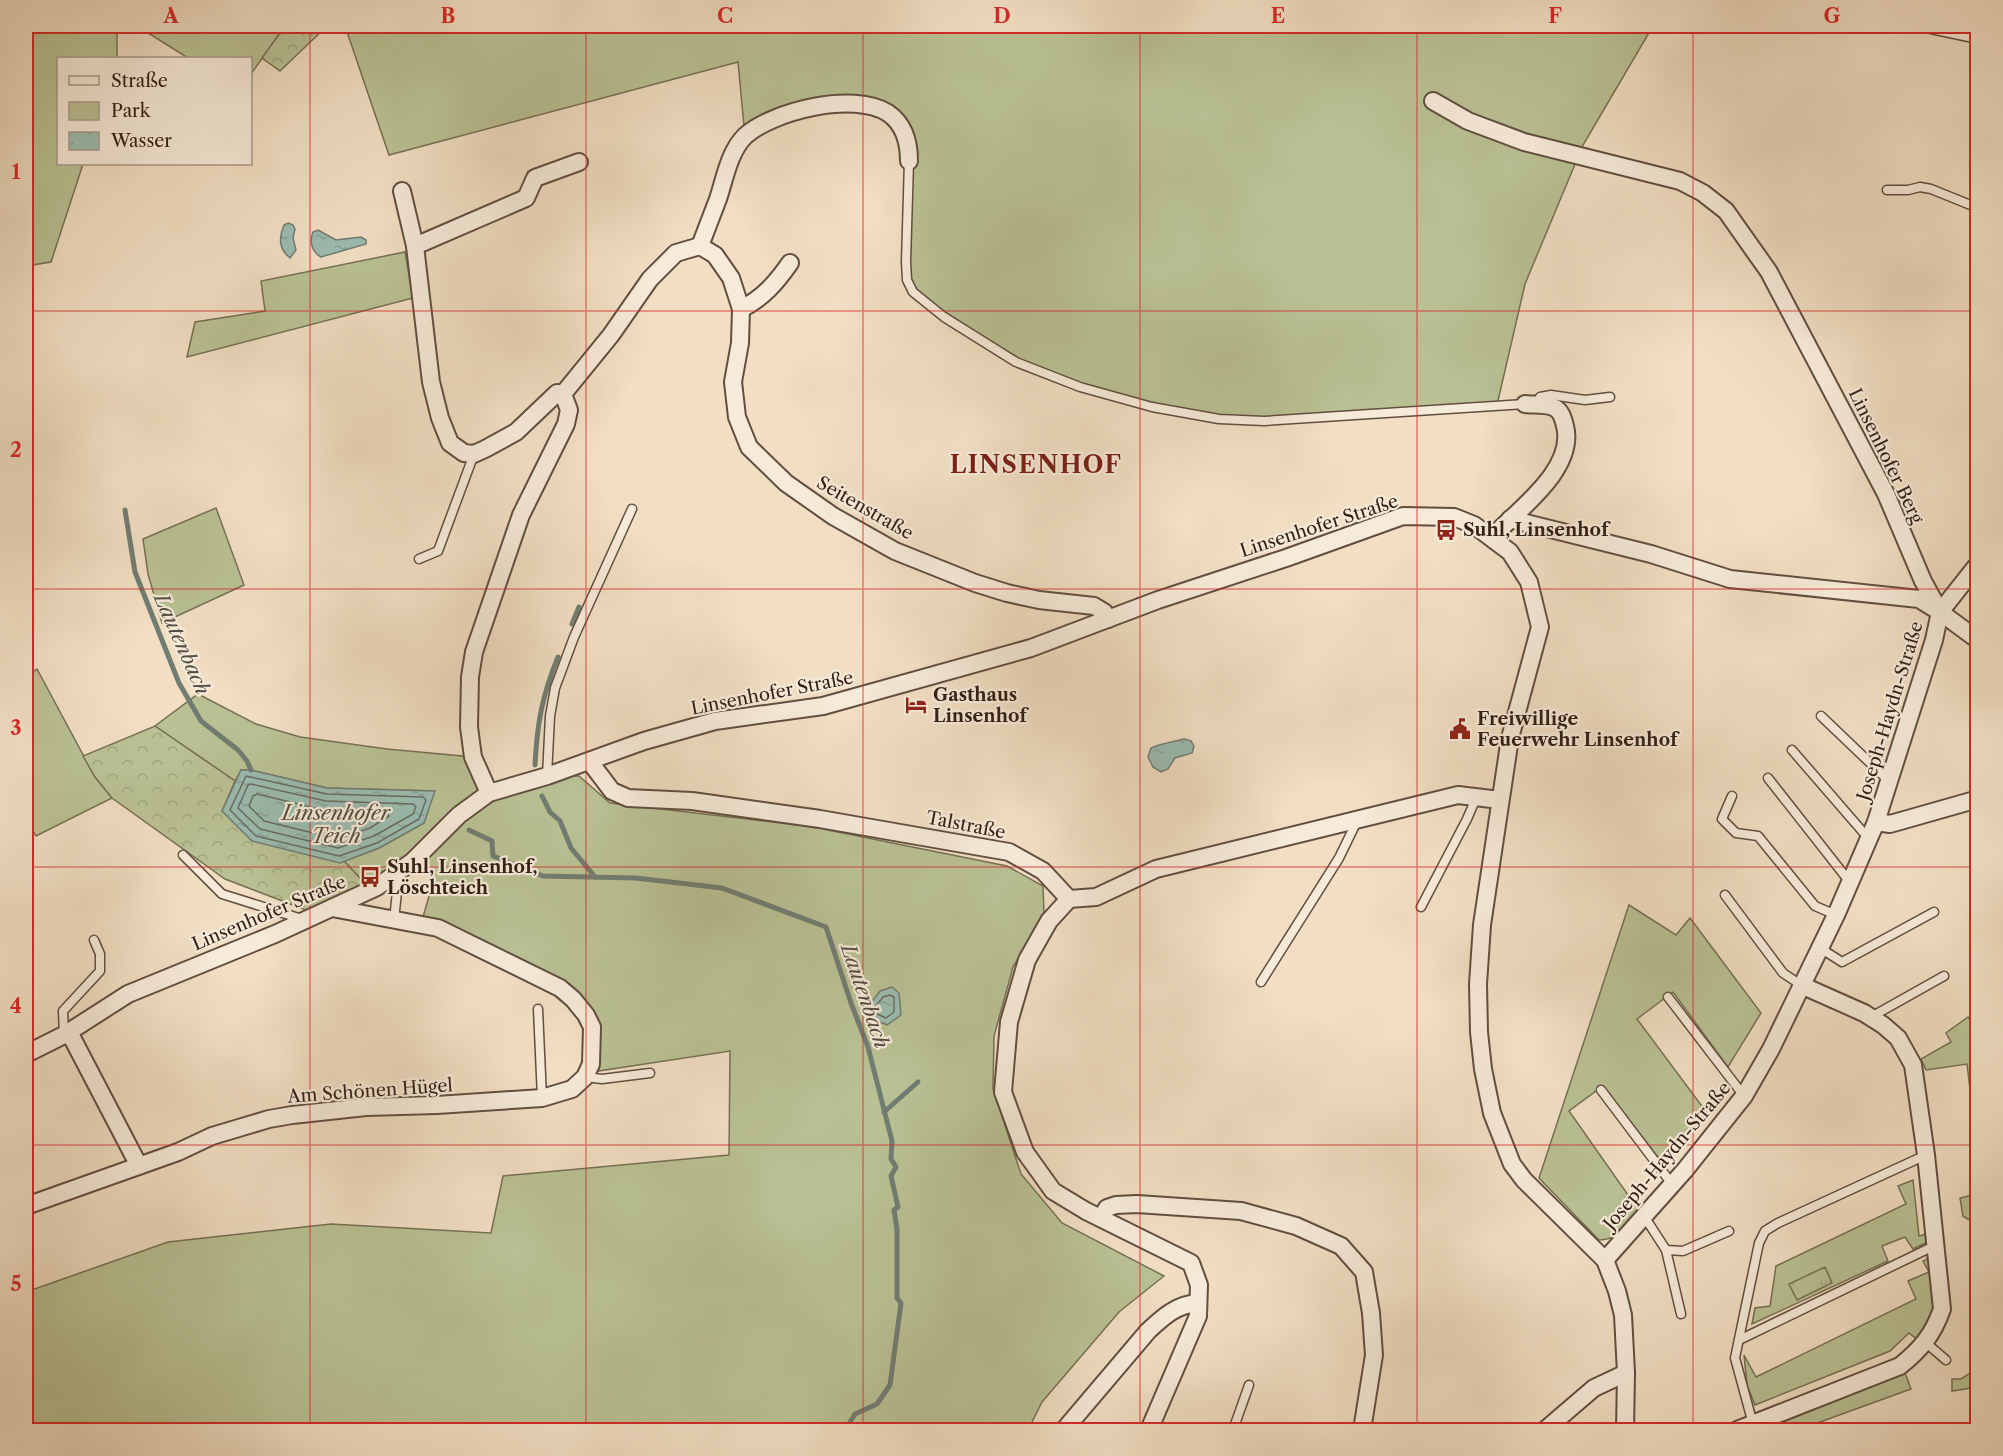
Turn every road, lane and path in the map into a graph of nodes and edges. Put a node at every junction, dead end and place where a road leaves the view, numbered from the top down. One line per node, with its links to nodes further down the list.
1 (1917, 26): 2 (lane)
2 (1977, 39)
3 (1433, 101): 22 (street, Linsenhofer Berg)
4 (909, 161): 10 (street); 15 (lane)
5 (579, 162): 9 (street)
6 (1887, 190): 8 (lane)
7 (402, 191): 9 (street)
8 (1977, 208)
9 (415, 246): 16 (street)
10 (700, 246): 12 (street, Seitenstraße); 13 (street)
11 (790, 263): 12 (street)
12 (741, 309): 23 (street, Seitenstraße)
13 (563, 394): 16 (street); 31 (street)
14 (1610, 398): 15 (lane)
15 (1531, 404): 18 (street)
16 (474, 454): 20 (lane)
17 (632, 509): 28 (lane)
18 (1510, 519): 19 (street); 22 (street)
19 (1492, 537): 23 (street, Linsenhofer Straße); 35 (street, Linsenhofer Straße)
20 (419, 559)
21 (1977, 564): 22 (street)
22 (1940, 612): 24 (street); 30 (street, Joseph-Haydn-Straße)
23 (1108, 619): 27 (street, Linsenhofer Straße)
24 (1977, 640)
25 (1821, 716): 30 (lane)
26 (1792, 750): 38 (lane)
27 (590, 762): 28 (street, Linsenhofer Straße); 43 (street, Talstraße)
28 (547, 776): 31 (street, Linsenhofer Straße)
29 (1768, 778): 41 (lane)
30 (1889, 781): 37 (street, Joseph-Haydn-Straße)
31 (489, 793): 40 (street, Linsenhofer Straße)
32 (1477, 796): 35 (street); 36 (street); 44 (lane)
33 (1732, 796): 47 (lane)
34 (1977, 799): 37 (street, Joseph-Haydn-Straße)
35 (1500, 800): 74 (street, Linsenhofer Straße)
36 (1358, 819): 43 (street); 53 (lane)
37 (1876, 822): 38 (street, Joseph-Haydn-Straße)
38 (1869, 839): 41 (street, Joseph-Haydn-Straße)
39 (183, 855): 48 (lane)
40 (399, 872): 45 (street, Linsenhofer Straße); 49 (lane)
41 (1849, 881): 47 (street, Joseph-Haydn-Straße)
42 (1725, 896): 54 (lane)
43 (1069, 899): 70 (street)
44 (1421, 907)
45 (332, 908): 48 (street, Linsenhofer Straße); 49 (street)
46 (1934, 912): 51 (lane)
47 (1836, 915): 51 (street, Joseph-Haydn-Straße)
48 (306, 920): 58 (street, Linsenhofer Straße)
49 (394, 920): 61 (street)
50 (94, 940): 58 (lane)
51 (1820, 948): 54 (street, Joseph-Haydn-Straße)
52 (1944, 976): 57 (lane)
53 (1261, 982)
54 (1801, 985): 57 (street); 63 (street, Joseph-Haydn-Straße)
55 (1668, 997): 63 (lane)
56 (538, 1009): 64 (lane)
57 (1870, 1017): 65 (street)
58 (67, 1034): 59 (street, Linsenhofer Straße); 66 (street)
59 (26, 1054)
60 (650, 1073): 61 (lane)
61 (585, 1077): 64 (street, Am Schönen Hügel)
62 (1601, 1089): 67 (lane)
63 (1744, 1096): 67 (street, Joseph-Haydn-Straße)
64 (542, 1098): 66 (street, Am Schönen Hügel)
65 (1926, 1155): 72 (street); 77 (lane)
66 (139, 1166): 68 (street, Am Schönen Hügel)
67 (1672, 1184): 69 (street, Joseph-Haydn-Straße)
68 (26, 1206)
69 (1644, 1216): 73 (lane); 74 (street, Joseph-Haydn-Straße)
70 (1101, 1218): 75 (street); 86 (street)
71 (1730, 1231): 73 (lane)
72 (1936, 1245): 77 (lane); 78 (street)
73 (1666, 1250): 76 (lane)
74 (1605, 1260): 80 (street, Linsenhofer Straße)
75 (1198, 1303): 83 (street); 84 (street)
76 (1681, 1314)
77 (1739, 1340): 82 (lane)
78 (1925, 1342): 79 (lane); 82 (street)
79 (1946, 1360)
80 (1626, 1373): 87 (street); 88 (street, Linsenhofer Straße)
81 (1249, 1385): 85 (lane)
82 (1753, 1425): 89 (street)
83 (1064, 1431)
84 (1149, 1431)
85 (1233, 1431)
86 (1362, 1431)
87 (1545, 1431)
88 (1625, 1431)
89 (1737, 1431)

